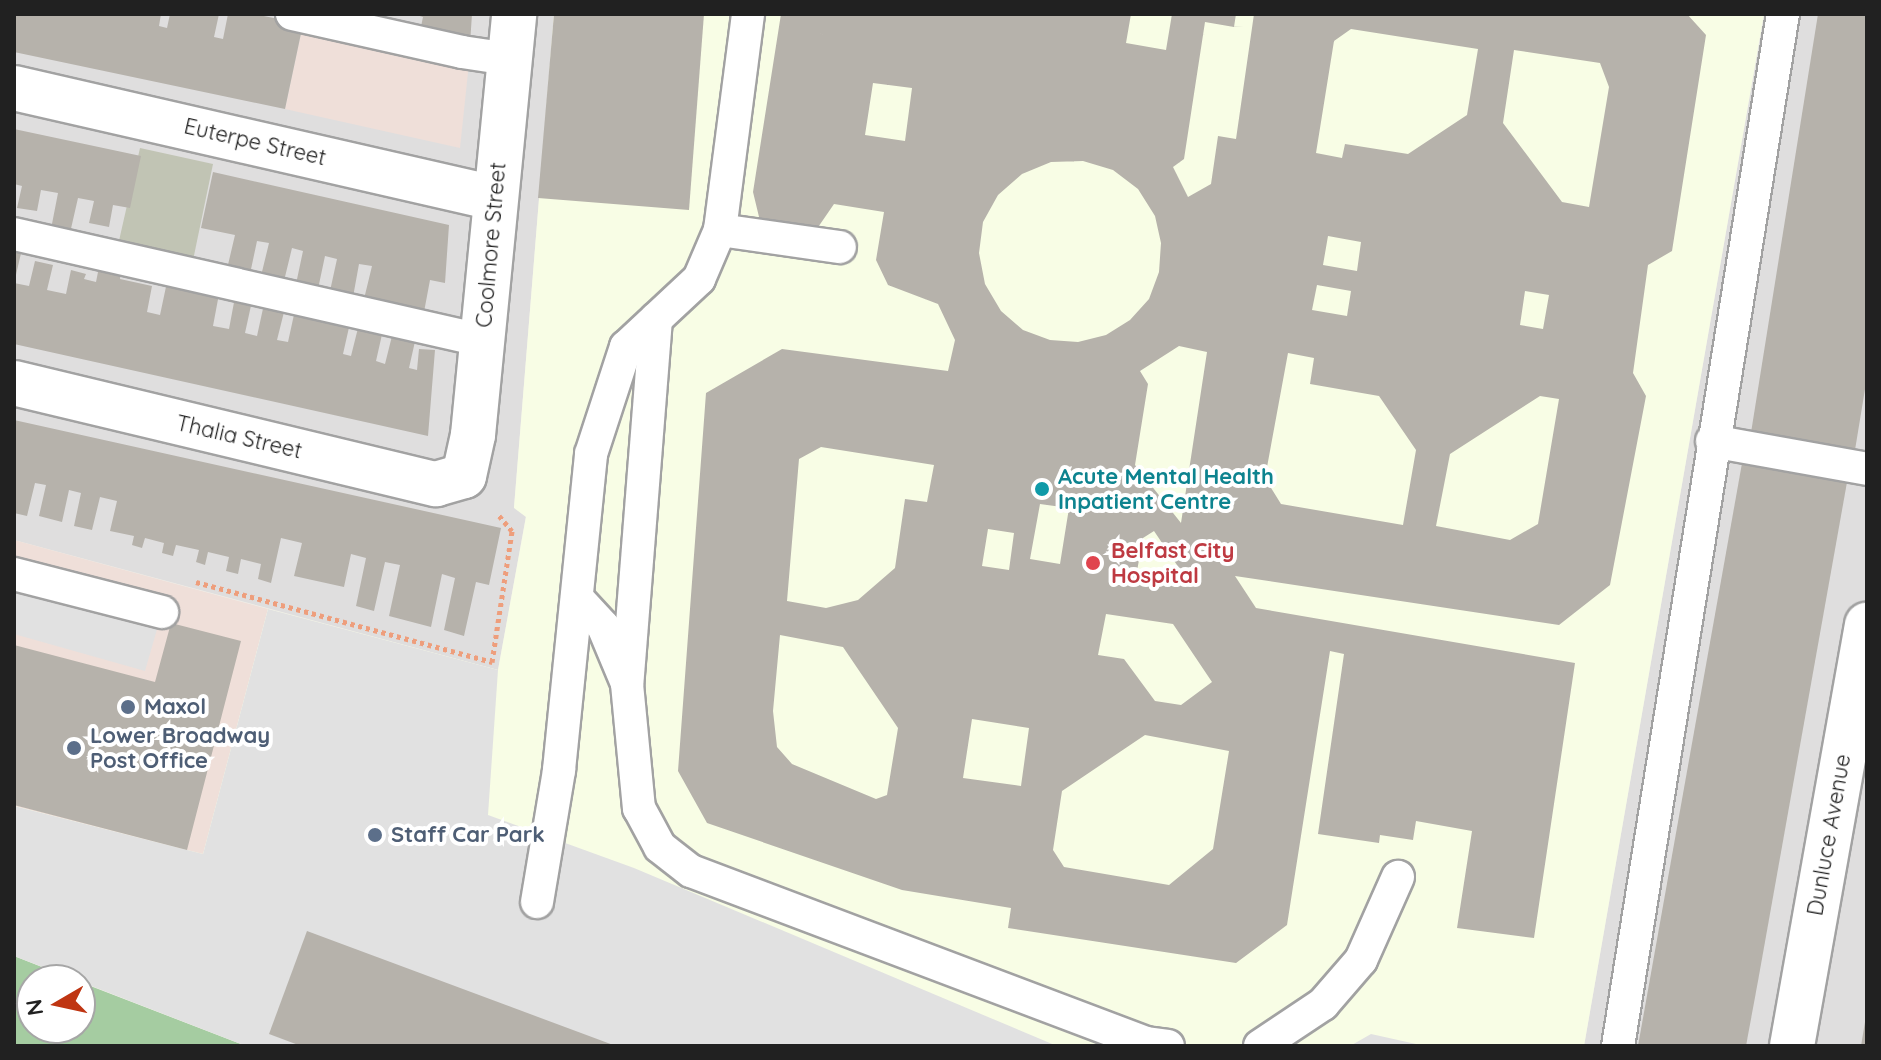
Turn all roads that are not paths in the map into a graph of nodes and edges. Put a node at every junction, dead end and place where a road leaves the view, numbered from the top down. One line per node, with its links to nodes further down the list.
1 (292, 14): 5 (lane)
2 (514, 14): 5 (street, Coolmore Street)
3 (748, 14): 8 (lane)
4 (1783, 14): 14 (lane)
5 (509, 59): 7 (street, Coolmore Street)
6 (14, 88): 7 (street, Euterpe Street)
7 (495, 198): 12 (street, Coolmore Street)
8 (720, 230): 10 (lane); 11 (lane)
9 (14, 234): 12 (lane)
10 (840, 247)
11 (656, 319): 18 (lane); 21 (lane)
12 (482, 340): 16 (street, Coolmore Street)
13 (14, 383): 16 (street, Thalia Street)
14 (1712, 441): 15 (lane); 26 (lane)
15 (1867, 469)
16 (464, 476)
17 (14, 574): 19 (lane)
18 (577, 598): 21 (lane); 23 (lane)
19 (162, 612)
20 (1867, 625): 27 (street, Dunluce Avenue)
21 (627, 684): 24 (lane)
22 (1398, 877): 25 (lane)
23 (537, 902)
24 (1168, 1046)
25 (1260, 1046)
26 (1618, 1046)
27 (1792, 1046)

